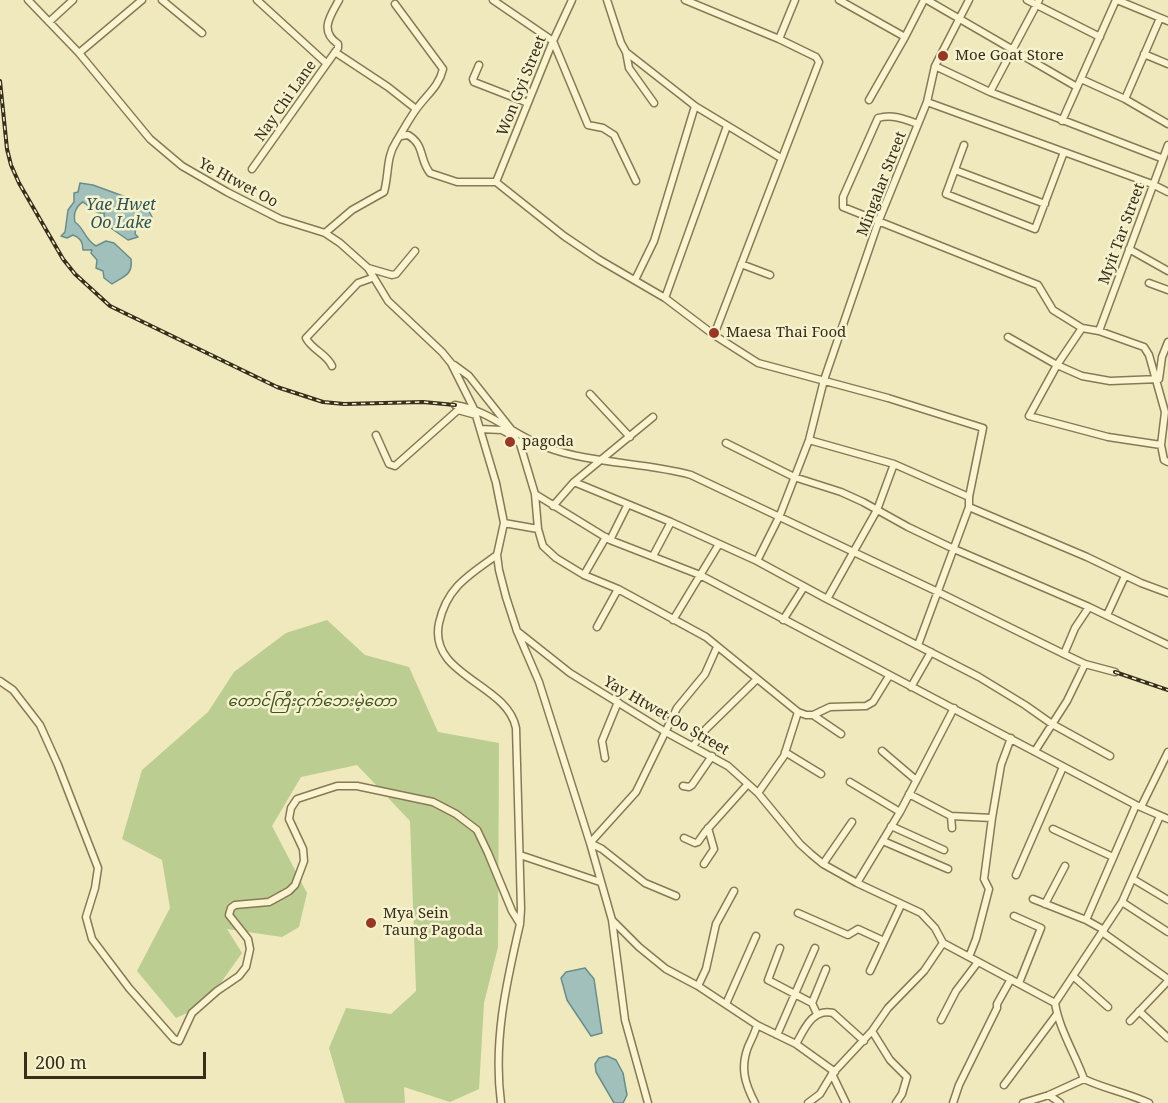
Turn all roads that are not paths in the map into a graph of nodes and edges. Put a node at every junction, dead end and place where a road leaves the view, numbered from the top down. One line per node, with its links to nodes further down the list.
1 (73, 0): 23 (street)
2 (142, 0): 32 (street)
3 (163, 0): 24 (street)
4 (256, 0): 34 (street)
5 (339, 0): 29 (street)
6 (493, 0): 28 (street)
7 (573, 0): 28 (street, Won Gyi Street)
8 (607, 0): 31 (street)
9 (685, 0): 17 (street)
10 (795, 0): 27 (street)
11 (839, 0): 25 (street)
12 (926, 0): 20 (street); 25 (street)
13 (969, 0): 20 (street, Mingalar Street)
14 (1027, 0): 18 (street)
15 (1116, 0): 21 (street); 26 (street)
16 (32, 1): 23 (street, Ye Htwet Oo)
17 (695, 2): 27 (street)
18 (1037, 3): 26 (street); 30 (street)
19 (395, 4): 47 (street)
20 (959, 17): 30 (street); 37 (street, Mingalar Street)
21 (1160, 18): 22 (street); 33 (street)
22 (1168, 21)
23 (49, 22): 32 (street, Ye Htwet Oo)
24 (202, 33)
25 (905, 37): 42 (street)
26 (1100, 37): 38 (street)
27 (779, 39): 56 (street)
28 (553, 41): 44 (street, Won Gyi Street); 60 (street)
29 (337, 48): 34 (street, Nay Chi Lane); 47 (street)
30 (1013, 50): 39 (street); 40 (street)
31 (626, 52): 45 (street); 46 (street)
32 (79, 53): 66 (street, Ye Htwet Oo)
33 (1144, 54): 36 (street); 41 (street)
34 (326, 63): 58 (street, Nay Chi Lane)
35 (479, 64): 44 (street)
36 (1168, 64)
37 (935, 66): 40 (street); 43 (street, Mingalar Street)
38 (1081, 79): 39 (street); 41 (street)
39 (1077, 87): 48 (street)
40 (990, 92): 48 (street)
41 (1125, 99): 49 (street)
42 (869, 100)
43 (927, 102): 50 (street, Mingalar Street); 55 (street)
44 (528, 103): 61 (street, Won Gyi Street)
45 (654, 103)
46 (695, 106): 51 (street); 74 (street)
47 (416, 109): 52 (street)
48 (1062, 121): 57 (street)
49 (1168, 123)
50 (918, 124): 65 (street, Mingalar Street); 65 (street)
51 (727, 126): 56 (street); 77 (street)
52 (401, 136): 61 (street); 66 (street)
53 (964, 145): 59 (street)
54 (1168, 145): 57 (street, Myit Tar Street)
55 (1064, 152): 62 (street); 64 (street)
56 (781, 158): 69 (street)
57 (1161, 158): 62 (street, Myit Tar Street)
58 (252, 170)
59 (955, 170): 64 (street); 64 (street)
60 (636, 181)
61 (496, 182): 74 (street)
62 (1152, 184): 63 (street); 67 (street, Myit Tar Street)
63 (1168, 192)
64 (1045, 204)
65 (879, 220): 78 (street); 86 (street, Mingalar Street)
66 (325, 233): 70 (street, Ye Htwet Oo)
67 (1129, 249): 71 (street); 79 (street, Myit Tar Street)
68 (415, 251): 70 (street)
69 (741, 264): 72 (street); 80 (street)
70 (368, 268): 73 (street, Ye Htwet Oo)
71 (1168, 271)
72 (770, 275)
73 (372, 278): 83 (street, Ye Htwet Oo); 85 (street)
74 (635, 280): 77 (street)
75 (1149, 284): 76 (street)
76 (1168, 290)
77 (665, 298): 80 (street)
78 (1082, 328): 79 (street); 84 (street)
79 (1099, 331): 87 (street)
80 (714, 335): 86 (street)
81 (1008, 337): 84 (street)
82 (1168, 342): 87 (street)
83 (451, 363): 90 (street); 93 (street)
84 (1057, 365): 87 (street); 98 (street)
85 (332, 366)
86 (824, 380): 96 (street, Mingalar Street); 105 (street)
87 (1155, 381): 98 (street)
88 (590, 394): 95 (street)
89 (454, 405): 90 (street)
90 (475, 412): 92 (street); 93 (street); 94 (street)
91 (653, 417): 95 (street)
92 (480, 429): 93 (street); 112 (street)
93 (512, 432): 99 (street); 104 (street)
94 (376, 435)
95 (630, 437): 99 (street)
96 (809, 440): 101 (street); 102 (street, Mingalar Street)
97 (726, 443): 102 (street)
98 (1161, 445): 100 (street)
99 (603, 460): 103 (street); 110 (street)
100 (1168, 462)
101 (894, 464): 105 (street); 109 (street)
102 (794, 477): 109 (street); 110 (street, Mingalar Street)
103 (574, 482): 106 (street); 107 (street)
104 (535, 494): 106 (street); 113 (street)
105 (969, 497): 108 (street)
106 (553, 506): 114 (street)
107 (627, 506): 111 (street); 114 (street)
108 (969, 507): 116 (street); 123 (street)
109 (877, 510): 116 (street); 117 (street)
110 (779, 517): 117 (street); 120 (street, Mingalar Street)
111 (671, 522): 115 (street); 119 (street)
112 (504, 523): 113 (street); 118 (street)
113 (538, 529): 121 (street)
114 (608, 538): 119 (street); 121 (street)
115 (719, 544): 120 (street); 122 (street)
116 (954, 549): 126 (street); 129 (street)
117 (853, 552): 126 (street); 128 (street)
118 (497, 555): 134 (street); 185 (street)
119 (653, 556): 122 (street)
120 (757, 561): 124 (street)
121 (584, 575): 125 (street)
122 (700, 575): 131 (street); 132 (street)
123 (1125, 576): 127 (street); 130 (street)
124 (804, 587): 128 (street); 132 (street)
125 (618, 589): 131 (street); 133 (street)
126 (938, 592): 135 (street); 139 (street)
127 (1168, 593)
128 (827, 599): 135 (street)
129 (1089, 607): 130 (street); 139 (street)
130 (1107, 615): 136 (street)
131 (674, 620): 137 (street)
132 (783, 620): 142 (street)
133 (597, 627)
134 (517, 631): 146 (street, Yay Htwet Oo Street); 183 (street)
135 (918, 645): 138 (street)
136 (1168, 645)
137 (717, 647): 143 (street); 151 (street)
138 (931, 652): 145 (street); 150 (street)
139 (1064, 654): 140 (street)
140 (1085, 663): 141 (street); 150 (street)
141 (1114, 672)
142 (890, 676): 145 (street); 149 (street)
143 (757, 679): 148 (street); 154 (street)
144 (0, 681): 206 (street)
145 (911, 687): 147 (street)
146 (618, 702): 151 (street, Yay Htwet Oo Street); 161 (street)
147 (954, 708): 153 (street); 164 (street)
148 (798, 712): 149 (street); 157 (street)
149 (813, 715): 152 (street)
150 (1052, 724): 156 (street); 160 (street)
151 (664, 731): 154 (street, Yay Htwet Oo Street); 183 (street)
152 (841, 734)
153 (1011, 738): 156 (street); 174 (street)
154 (693, 746): 159 (street, Yay Htwet Oo Street)
155 (882, 751): 164 (street)
156 (1035, 751): 162 (street)
157 (785, 752): 163 (street); 168 (street)
158 (1168, 752): 170 (street)
159 (712, 756): 166 (street, Yay Htwet Oo Street); 167 (street)
160 (1110, 756)
161 (605, 758)
162 (1064, 767): 170 (street); 191 (street)
163 (821, 774)
164 (916, 780): 169 (street)
165 (850, 782): 171 (street)
166 (747, 785): 168 (street, Yay Htwet Oo Street); 178 (street)
167 (683, 786)
168 (758, 793): 188 (street, Yay Htwet Oo Street)
169 (909, 795): 171 (street); 172 (street)
170 (1138, 806): 173 (street); 186 (street)
171 (900, 812): 177 (street)
172 (951, 816): 174 (street); 179 (street)
173 (1160, 816): 175 (street); 192 (street)
174 (992, 818): 214 (street)
175 (1168, 819)
176 (852, 822): 188 (street)
177 (891, 826): 182 (street); 184 (street)
178 (708, 828): 181 (street); 187 (street)
179 (952, 828)
180 (1053, 829): 186 (street)
181 (684, 838)
182 (883, 841): 190 (street); 194 (street)
183 (590, 843): 193 (street); 196 (street)
184 (944, 850)
185 (520, 855): 193 (street); 206 (street)
186 (1113, 857): 205 (street)
187 (704, 864)
188 (823, 864): 194 (street, Yay Htwet Oo Street)
189 (1065, 866): 200 (street)
190 (948, 869)
191 (1016, 875)
192 (1132, 879): 198 (street); 199 (street)
193 (600, 882): 204 (street)
194 (857, 883): 201 (street, Yay Htwet Oo Street)
195 (734, 891): 222 (street)
196 (676, 896)
197 (1033, 900): 200 (street)
198 (1168, 900)
199 (1122, 902): 207 (street); 208 (street)
200 (1045, 904): 205 (street)
201 (901, 905): 210 (street); 211 (street, Yay Htwet Oo Street)
202 (798, 913): 210 (street)
203 (1014, 916): 221 (street)
204 (612, 920): 222 (street); 244 (street)
205 (1086, 920): 207 (street)
206 (520, 924): 243 (street)
207 (1103, 931): 218 (street); 220 (street)
208 (1168, 932)
209 (756, 936): 226 (street)
210 (884, 941): 217 (street)
211 (943, 943): 214 (street, Yay Htwet Oo Street); 234 (street)
212 (780, 948): 223 (street)
213 (815, 948): 223 (street)
214 (969, 957): 215 (street, Yay Htwet Oo Street)
215 (978, 962): 219 (street, Yay Htwet Oo Street); 231 (street)
216 (826, 969): 224 (street)
217 (870, 971)
218 (1073, 976): 225 (street); 227 (street)
219 (1011, 979): 221 (street, Yay Htwet Oo Street); 249 (street)
220 (1168, 980): 228 (street)
221 (1019, 983): 225 (street, Yay Htwet Oo Street)
222 (698, 986): 226 (street)
223 (794, 995): 224 (street); 235 (street)
224 (812, 1003): 229 (street)
225 (1055, 1003): 230 (street)
226 (726, 1004): 233 (street)
227 (1108, 1007)
228 (1139, 1011): 232 (street); 236 (street)
229 (817, 1014): 237 (street); 238 (street)
230 (1057, 1014): 240 (street); 241 (street)
231 (941, 1020)
232 (1130, 1021)
233 (757, 1025): 235 (street); 245 (street)
234 (872, 1031): 237 (street); 248 (street)
235 (777, 1035): 238 (street)
236 (1168, 1038)
237 (864, 1041): 239 (street)
238 (796, 1044): 239 (street)
239 (834, 1073): 246 (street); 247 (street)
240 (1084, 1079): 242 (street); 252 (street)
241 (1004, 1085)
242 (1049, 1095): 250 (street); 251 (street)
243 (501, 1103)
244 (648, 1103)
245 (755, 1103)
246 (808, 1103)
247 (846, 1103)
248 (896, 1103)
249 (953, 1103)
250 (1023, 1103)
251 (1060, 1103)
252 (1149, 1103)

